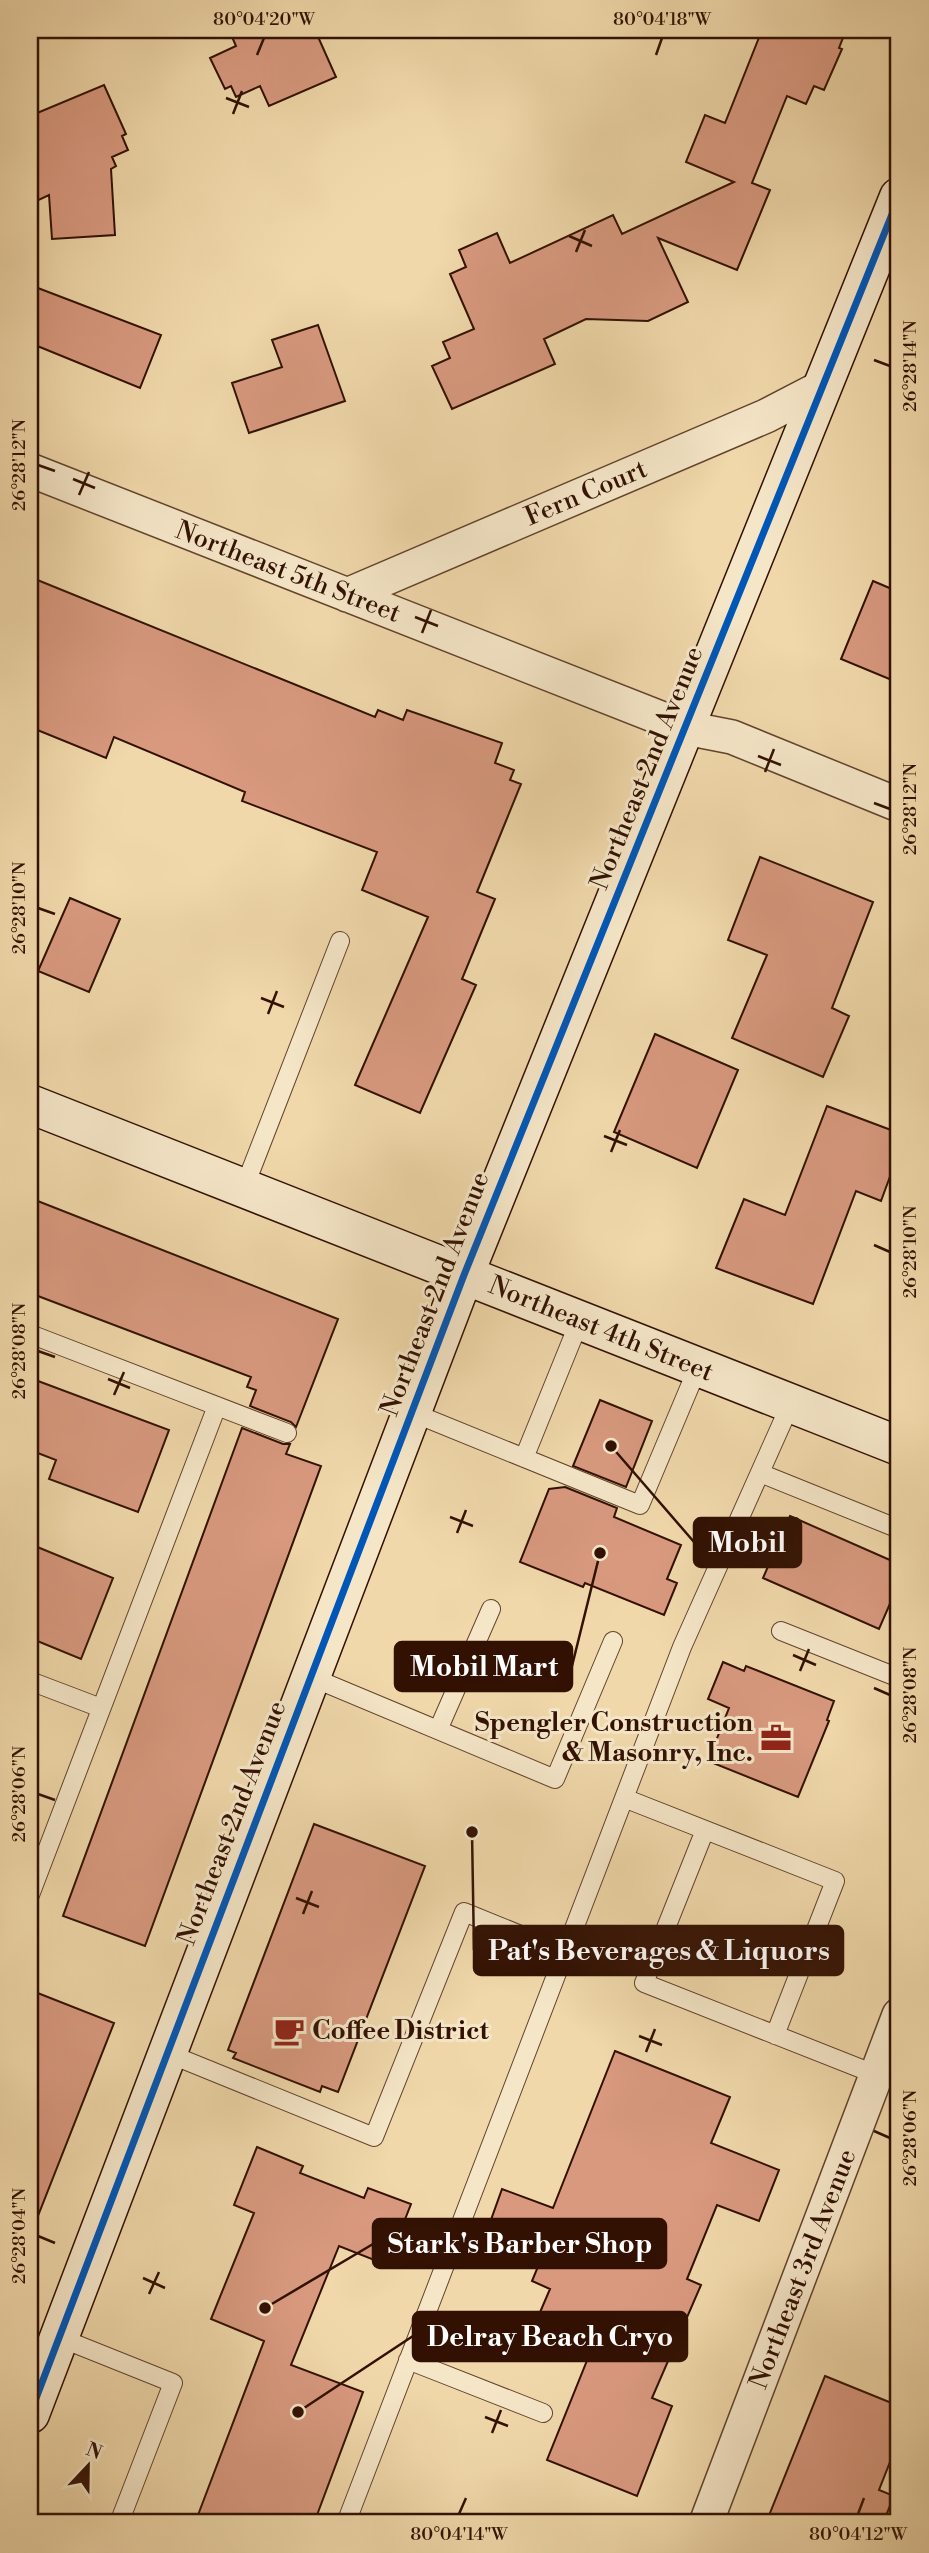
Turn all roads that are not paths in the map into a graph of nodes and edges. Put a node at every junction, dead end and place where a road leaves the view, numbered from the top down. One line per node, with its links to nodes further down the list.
1 (899, 197): 2 (street, Northeast 2nd Avenue)
2 (822, 387): 4 (street, Fern Court); 5 (street, Northeast 2nd Avenue)
3 (30, 470): 4 (street, Northeast 5th Street)
4 (347, 595): 5 (street, Northeast 5th Street)
5 (685, 728): 6 (street, Northeast 5th Street); 10 (street, Northeast 2nd Avenue)
6 (899, 805)
7 (340, 941): 9 (lane)
8 (30, 1104): 9 (street, Northeast 4th Street)
9 (244, 1188): 10 (street, Northeast 4th Street)
10 (464, 1275): 11 (street, Northeast 4th Street); 16 (street, Northeast 2nd Avenue)
11 (580, 1320): 13 (street, Northeast 4th Street); 19 (lane)
12 (30, 1334): 15 (lane)
13 (698, 1367): 14 (street, Northeast 4th Street); 19 (lane)
14 (791, 1403): 18 (street, Northeast 4th Street); 20 (lane)
15 (216, 1406): 17 (lane); 28 (lane)
16 (411, 1412): 19 (lane); 25 (street, Northeast 2nd Avenue)
17 (287, 1433)
18 (899, 1446)
19 (524, 1458)
20 (760, 1473): 21 (lane); 30 (lane)
21 (899, 1529)
22 (491, 1609): 29 (lane)
23 (781, 1631): 26 (lane)
24 (613, 1641): 29 (lane)
25 (311, 1677): 29 (lane); 36 (street, Northeast 2nd Avenue)
26 (899, 1678)
27 (30, 1681): 28 (lane)
28 (101, 1708): 32 (lane)
29 (438, 1730)
30 (624, 1798): 31 (lane); 33 (lane)
31 (705, 1830): 35 (lane); 35 (lane)
32 (30, 1895)
33 (565, 1953): 36 (lane); 39 (lane)
34 (899, 2015): 37 (street, Northeast 3rd Avenue)
35 (775, 2035): 37 (lane)
36 (167, 2053): 38 (street, Northeast 2nd Avenue)
37 (877, 2075): 44 (street, Northeast 3rd Avenue)
38 (58, 2337): 41 (street, Northeast 2nd Avenue); 42 (lane)
39 (408, 2360): 40 (lane); 43 (lane)
40 (543, 2413)
41 (30, 2414)
42 (119, 2523)
43 (346, 2523)
44 (706, 2523)

